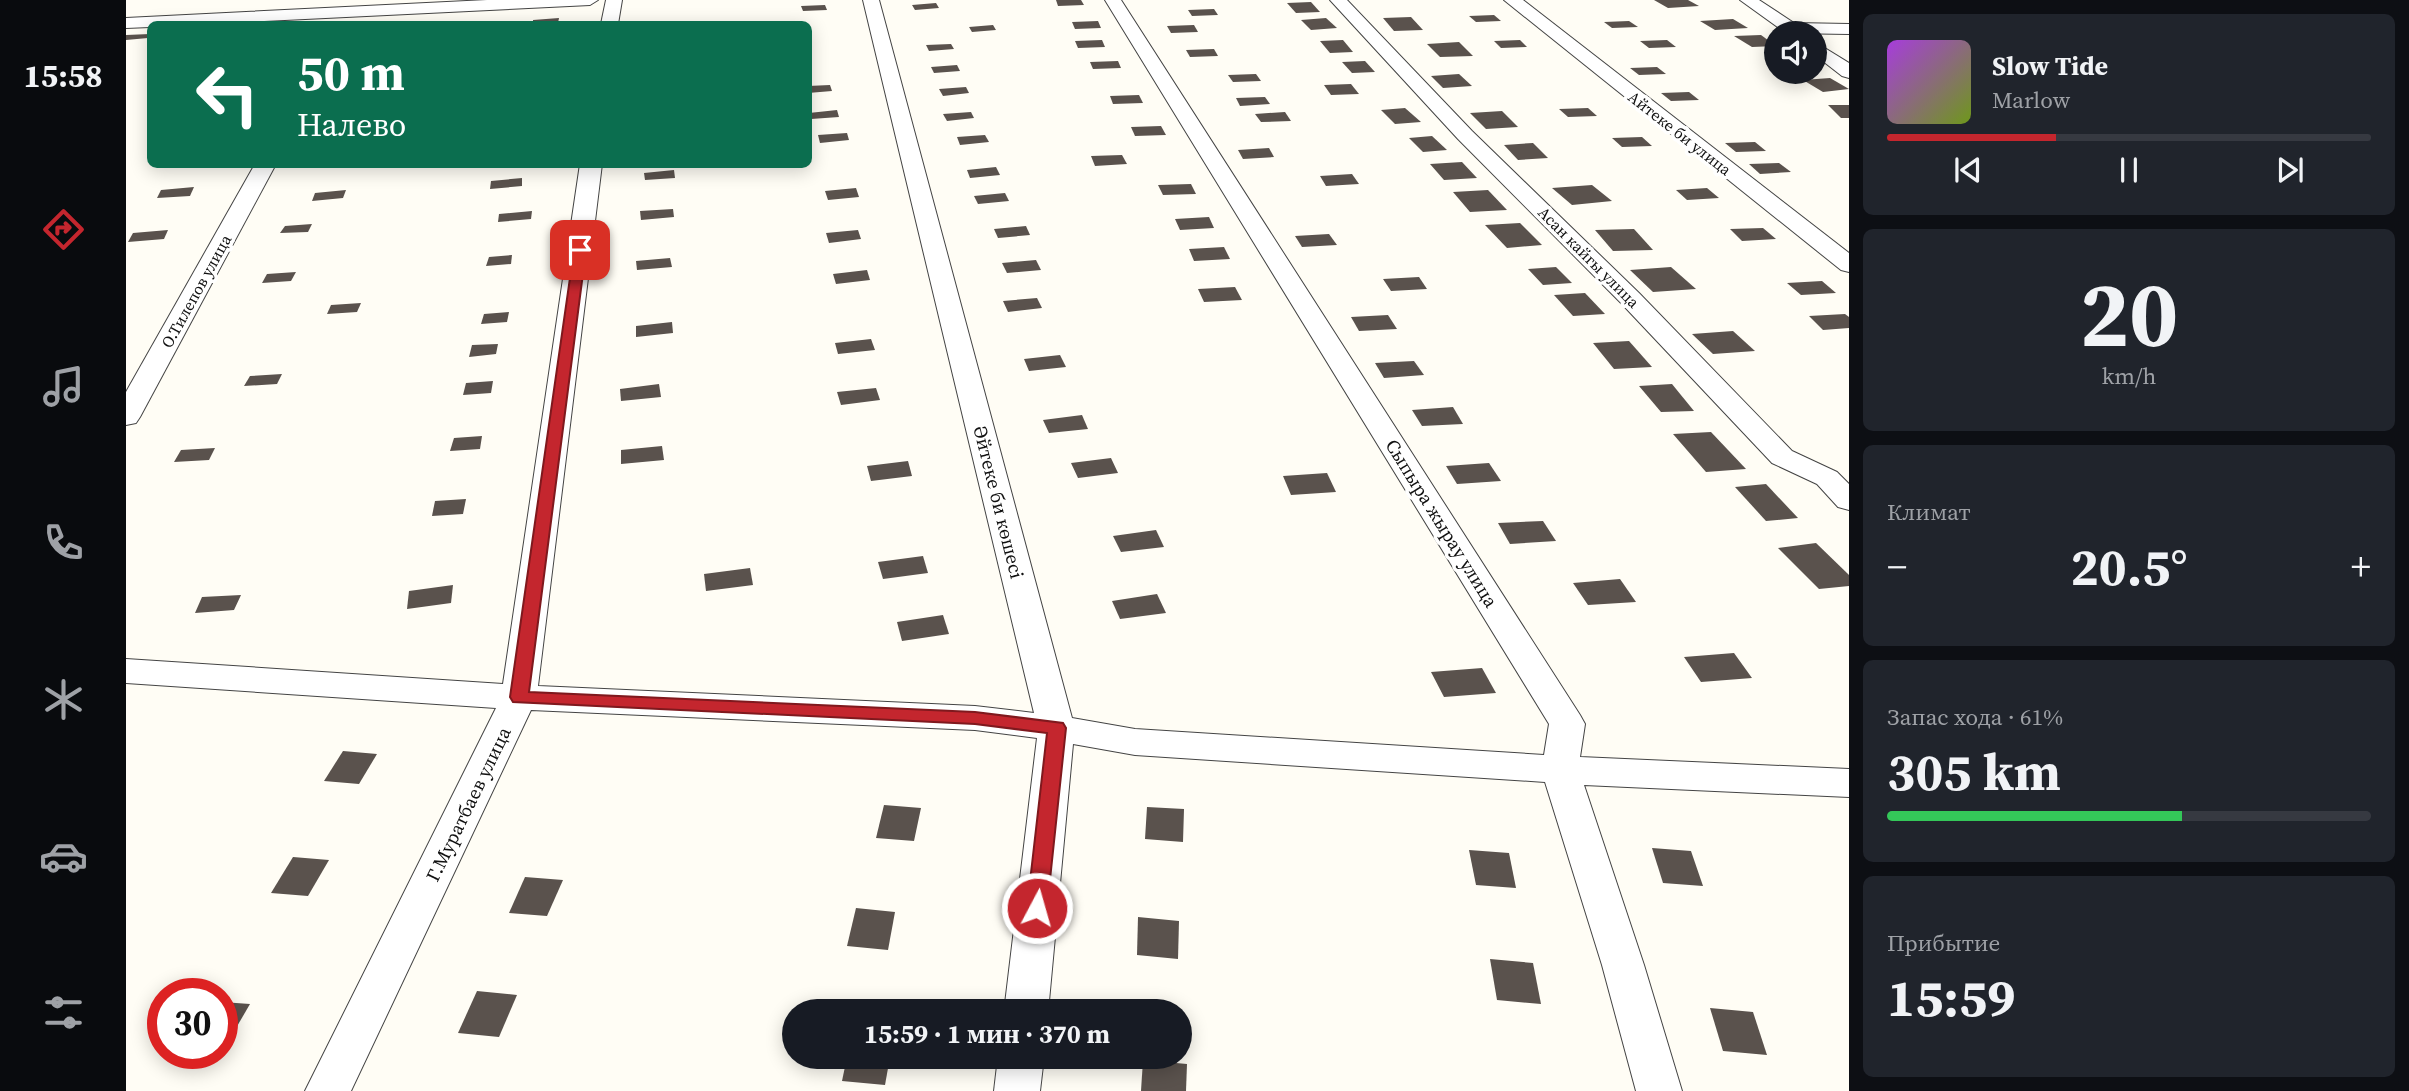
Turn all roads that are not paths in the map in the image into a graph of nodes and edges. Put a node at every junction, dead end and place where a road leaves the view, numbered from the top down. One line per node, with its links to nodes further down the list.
1 (590, 0): 8 (street)
2 (614, 0): 10 (street)
3 (871, 0): 27 (street, Әйтеке би көшесі)
4 (1113, 0): 28 (street, Сыпыра жырау улица)
5 (1338, 0): 23 (street, Асан кайгы улица)
6 (1512, 0): 20 (street, Айтеке би улица)
7 (1748, 0): 11 (street)
8 (352, 12): 9 (street)
9 (167, 21)
10 (610, 21)
11 (1779, 21)
12 (147, 22): 13 (street)
13 (126, 23)
14 (1849, 29): 15 (street)
15 (1827, 30)
16 (1827, 56): 17 (street)
17 (1849, 72)
18 (264, 168): 21 (street, О.Тилепов улица)
19 (590, 168): 26 (street, Г.Муратбаев улица)
20 (1849, 265)
21 (126, 416)
22 (1849, 466): 23 (street)
23 (1803, 467): 24 (street, Асан кайгы улица)
24 (1849, 501)
25 (126, 671): 26 (street)
26 (519, 697): 27 (street); 32 (street, Г.Муратбаев улица)
27 (1056, 728): 28 (street); 30 (street, Әйтеке би көшесі)
28 (1560, 770): 29 (street); 34 (street, Сыпыра жырау улица)
29 (1849, 783)
30 (1027, 999)
31 (1020, 1069): 33 (street)
32 (328, 1091)
33 (1017, 1091)
34 (1659, 1091)

